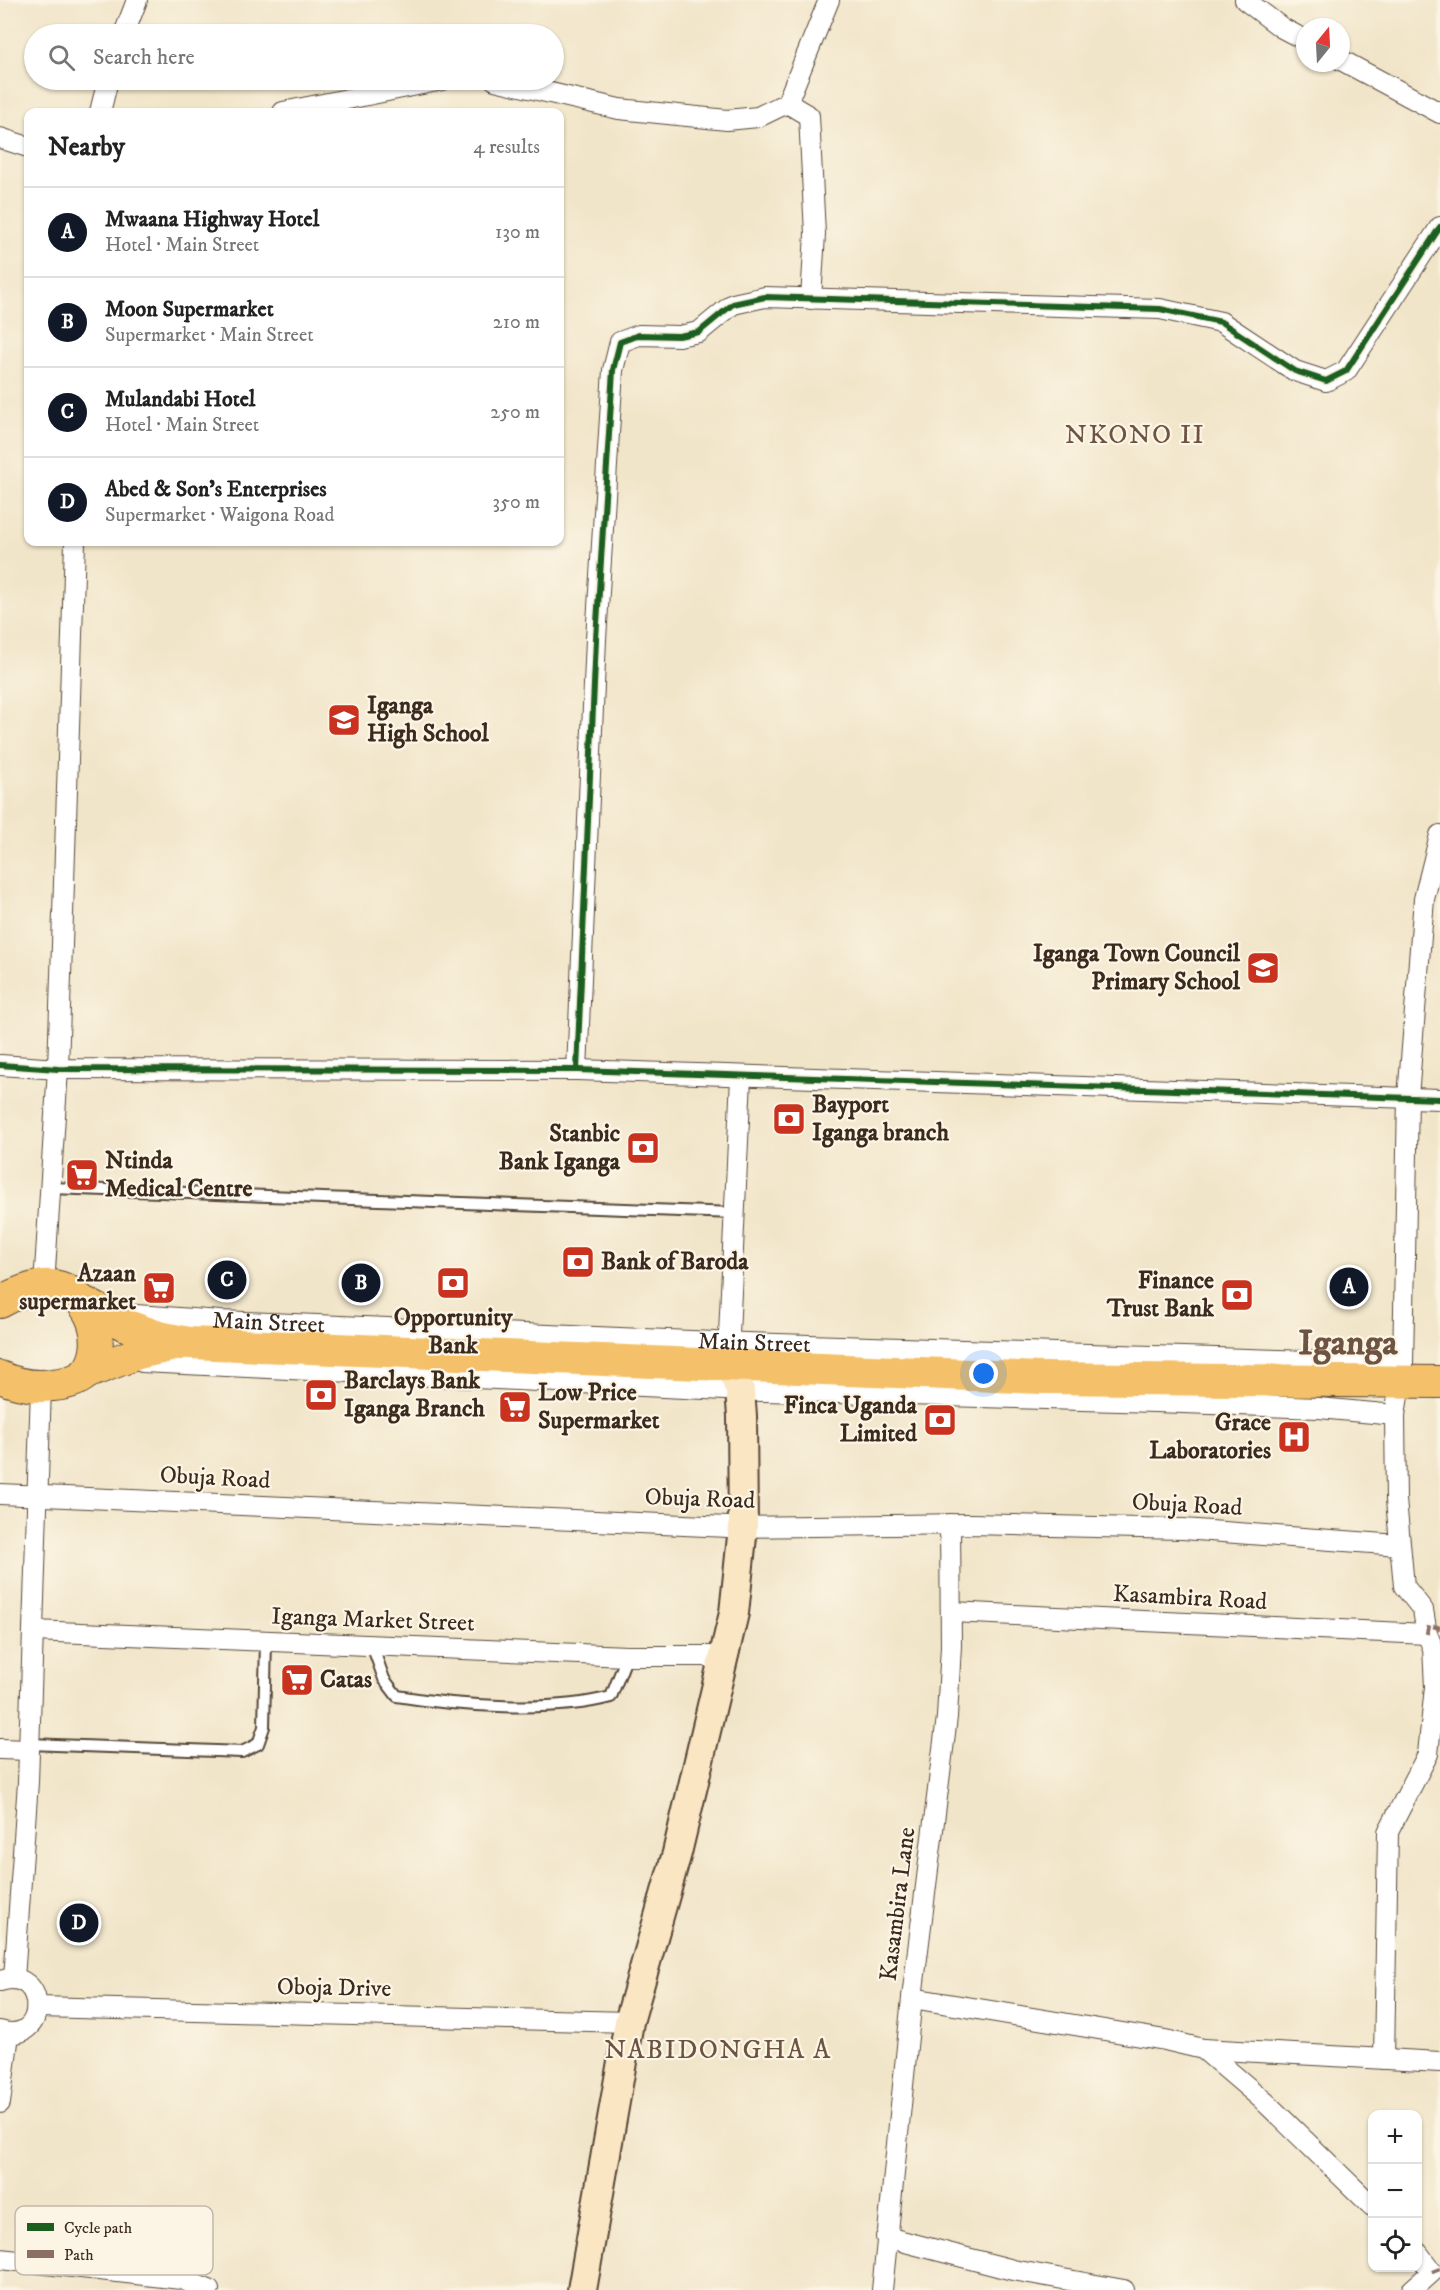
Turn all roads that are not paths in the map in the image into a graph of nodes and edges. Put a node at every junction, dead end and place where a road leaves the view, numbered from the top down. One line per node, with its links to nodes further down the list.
1 (137, 0): 4 (street)
2 (829, 0): 10 (street)
3 (1245, 0): 5 (street)
4 (128, 24)
5 (1296, 35)
6 (1350, 65): 13 (street)
7 (106, 90): 11 (street)
8 (392, 90): 12 (street)
9 (538, 90): 10 (street)
10 (787, 103): 17 (street)
11 (101, 108)
12 (303, 108)
13 (1440, 113)
14 (0, 138): 15 (street)
15 (24, 146)
16 (1440, 227): 17 (street)
17 (811, 299): 22 (street)
18 (75, 546): 21 (street)
19 (1440, 835): 24 (street)
20 (0, 1065): 21 (street)
21 (58, 1069): 22 (street); 26 (street)
22 (577, 1070): 23 (street)
23 (741, 1077): 24 (street); 27 (street)
24 (1408, 1097): 25 (street); 34 (street)
25 (1440, 1099)
26 (51, 1188): 27 (lane); 28 (street)
27 (735, 1213): 33 (street)
28 (44, 1286): 29 (main road); 30 (main road, Main Street)
29 (0, 1302)
30 (95, 1308): 31 (main road, Main Street); 33 (street, Main Street); 35 (main road)
31 (189, 1342): 32 (main road, Main Street); 33 (main road, Main Street)
32 (117, 1360): 33 (street, Main Street); 35 (main road, Main Street)
33 (731, 1372): 34 (main road, Main Street); 39 (street, Main Street); 43 (main road)
34 (1402, 1372): 37 (main road, Main Street); 39 (street)
35 (86, 1373): 38 (main road, Main Street)
36 (0, 1377): 38 (main road, Main Street)
37 (1440, 1382)
38 (40, 1387): 41 (street)
39 (1395, 1415): 44 (street)
40 (0, 1494): 41 (street, Obuja Road)
41 (38, 1495): 43 (street, Obuja Road); 46 (street)
42 (950, 1524): 43 (street, Obuja Road); 44 (street, Obuja Road); 45 (street, Kasambira Lane)
43 (736, 1527): 51 (main road); 57 (main road)
44 (1400, 1545): 47 (street)
45 (951, 1612): 47 (street, Kasambira Road); 55 (street, Kasambira Lane)
46 (34, 1631): 48 (street, Iganga Market Street); 52 (street)
47 (1427, 1634): 60 (street)
48 (266, 1641): 49 (street, Iganga Market Street); 52 (lane)
49 (372, 1645): 50 (street, Iganga Market Street); 50 (lane)
50 (627, 1656): 51 (street, Iganga Market Street)
51 (710, 1656): 57 (main road)
52 (29, 1747): 53 (street); 54 (street)
53 (0, 1749)
54 (7, 1980): 56 (street)
55 (912, 1998): 59 (street); 64 (street, Kasambira Lane)
56 (38, 2007): 57 (street, Oboja Drive); 58 (street)
57 (620, 2021): 70 (main road); 71 (main road)
58 (5, 2032): 62 (street)
59 (1203, 2049): 60 (street); 63 (street)
60 (1384, 2059): 61 (street)
61 (1440, 2062)
62 (0, 2103)
63 (1368, 2202)
64 (886, 2237): 72 (street, Kasambira Lane); 73 (street)
65 (1422, 2258): 74 (street)
66 (0, 2259): 67 (street)
67 (15, 2261)
68 (145, 2275): 69 (street)
69 (209, 2290)
70 (564, 2290)
71 (582, 2290)
72 (882, 2290)
73 (1124, 2290)
74 (1412, 2290)

